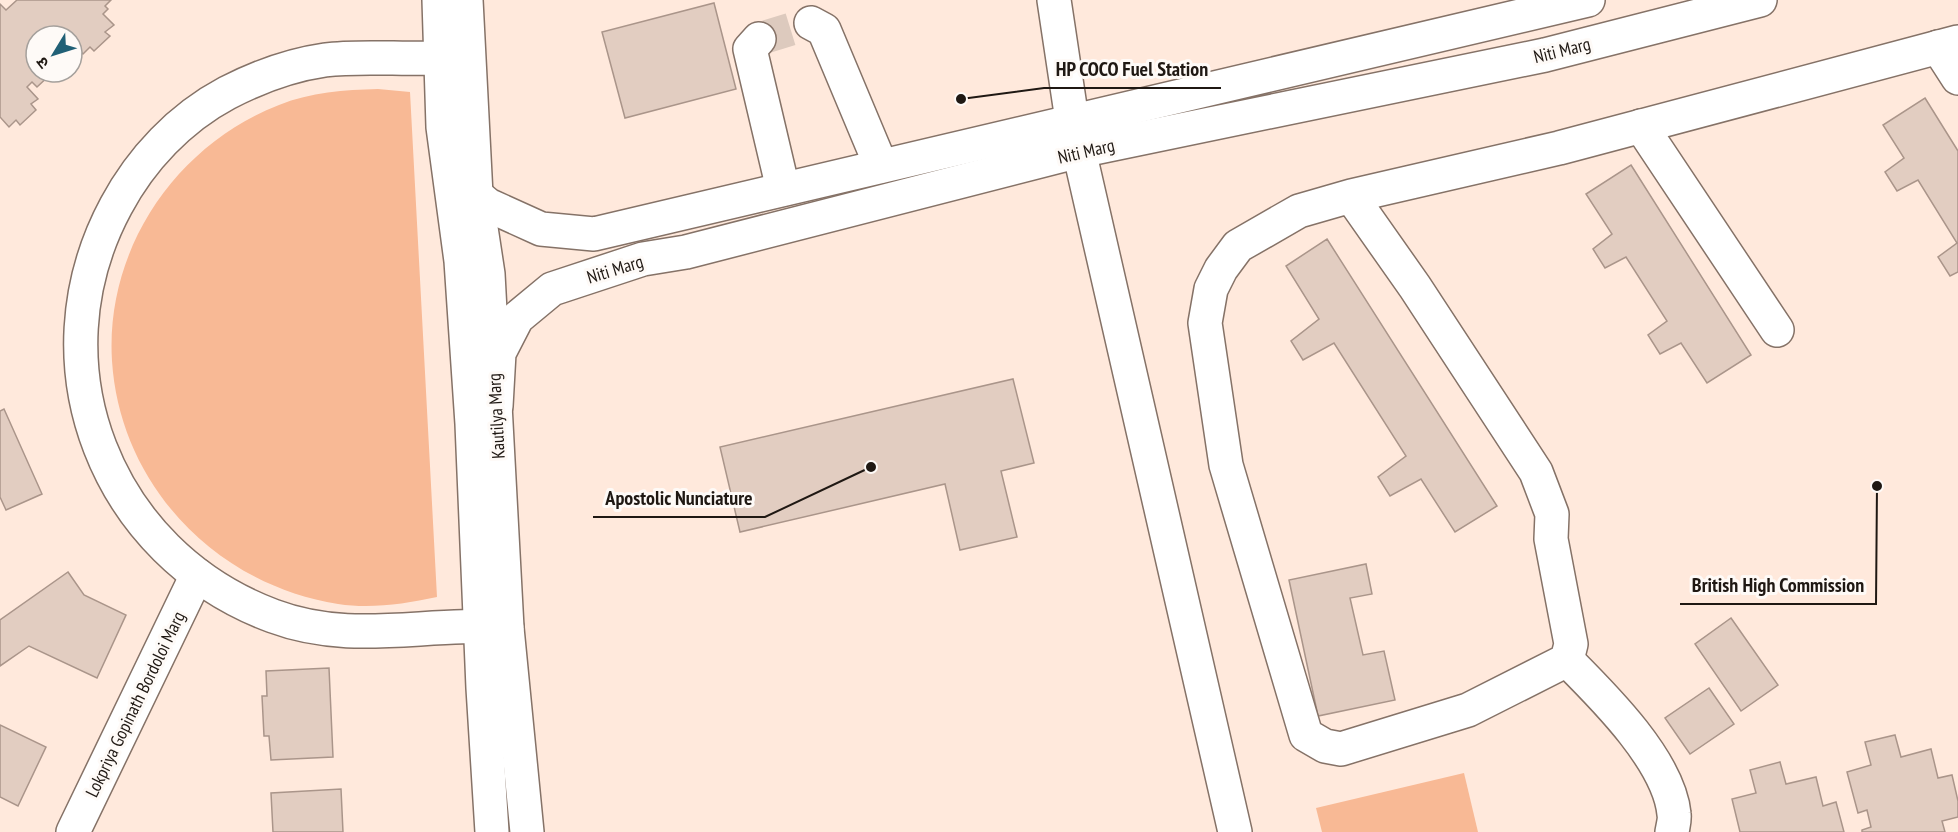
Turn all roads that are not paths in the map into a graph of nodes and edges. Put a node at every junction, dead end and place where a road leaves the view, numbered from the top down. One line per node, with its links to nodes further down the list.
1 (439, 0): 11 (street, Kautilya Marg)
2 (466, 0): 11 (street, Kautilya Marg)
3 (1054, 0): 14 (street)
4 (1588, 0): 6 (street, Niti Marg)
5 (1760, 0): 10 (street, Niti Marg)
6 (1533, 7): 10 (street); 14 (street, Niti Marg)
7 (811, 23): 15 (street)
8 (759, 39): 16 (street)
9 (1948, 45): 12 (street); 13 (street)
10 (1545, 55): 14 (street, Niti Marg)
11 (454, 58): 17 (street, Kautilya Marg); 21 (street); 22 (street, Kautilya Marg)
12 (1958, 78)
13 (1641, 126): 18 (street); 19 (street)
14 (1076, 136): 15 (street, Niti Marg); 20 (street, Niti Marg); 27 (street)
15 (880, 166): 16 (street, Niti Marg)
16 (783, 189): 17 (street, Niti Marg)
17 (476, 195): 20 (street, Kautilya Marg)
18 (1351, 196): 23 (street); 23 (street)
19 (1777, 330)
20 (496, 406): 22 (street, Kautilya Marg)
21 (197, 575): 22 (street); 24 (street, Lokpriya Gopinath Bordoloi Marg)
22 (494, 627): 25 (street, Kautilya Marg); 26 (street, Kautilya Marg)
23 (1567, 660): 28 (street)
24 (73, 832)
25 (492, 832)
26 (527, 832)
27 (1235, 832)
28 (1672, 832)

